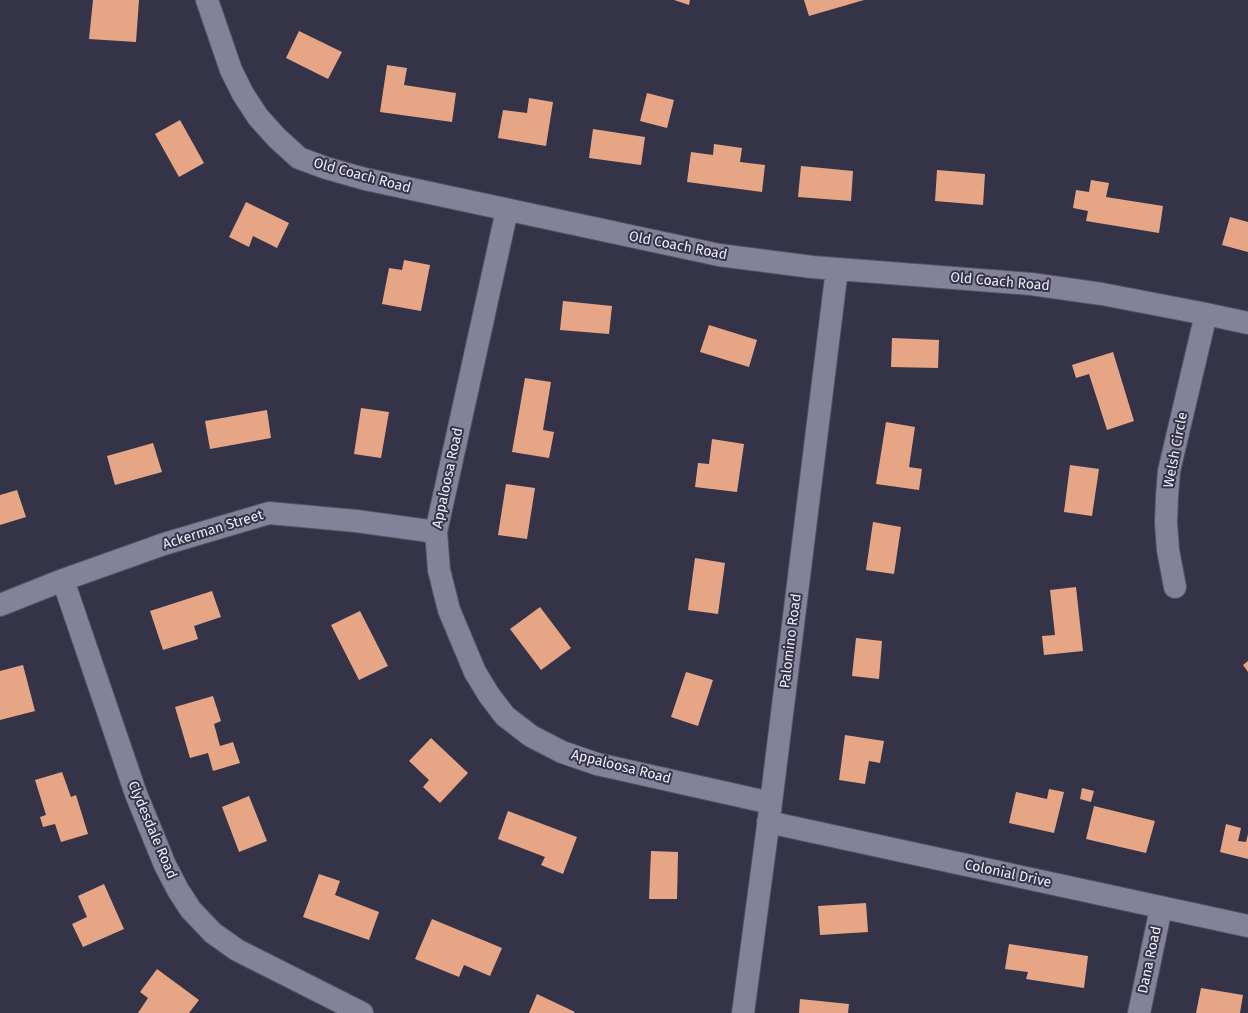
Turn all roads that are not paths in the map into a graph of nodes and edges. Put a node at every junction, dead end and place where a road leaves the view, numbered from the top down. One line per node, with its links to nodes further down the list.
1 (207, 0): 2 (street, Old Coach Road)
2 (507, 210): 3 (street, Old Coach Road); 6 (street, Appaloosa Road)
3 (837, 269): 4 (street, Old Coach Road); 10 (street, Palomino Road)
4 (1206, 314): 5 (street, Old Coach Road); 8 (street, Welsh Circle)
5 (1248, 323)
6 (436, 532): 7 (street, Ackerman Street); 10 (street, Appaloosa Road)
7 (63, 580): 9 (street, Ackerman Street); 13 (street, Clydesdale Road)
8 (1175, 587)
9 (0, 605)
10 (769, 812): 11 (street, Colonial Drive); 14 (street, Palomino Road)
11 (1161, 908): 12 (street, Colonial Drive); 15 (street, Dana Road)
12 (1248, 926)
13 (362, 1013)
14 (743, 1013)
15 (1139, 1013)

